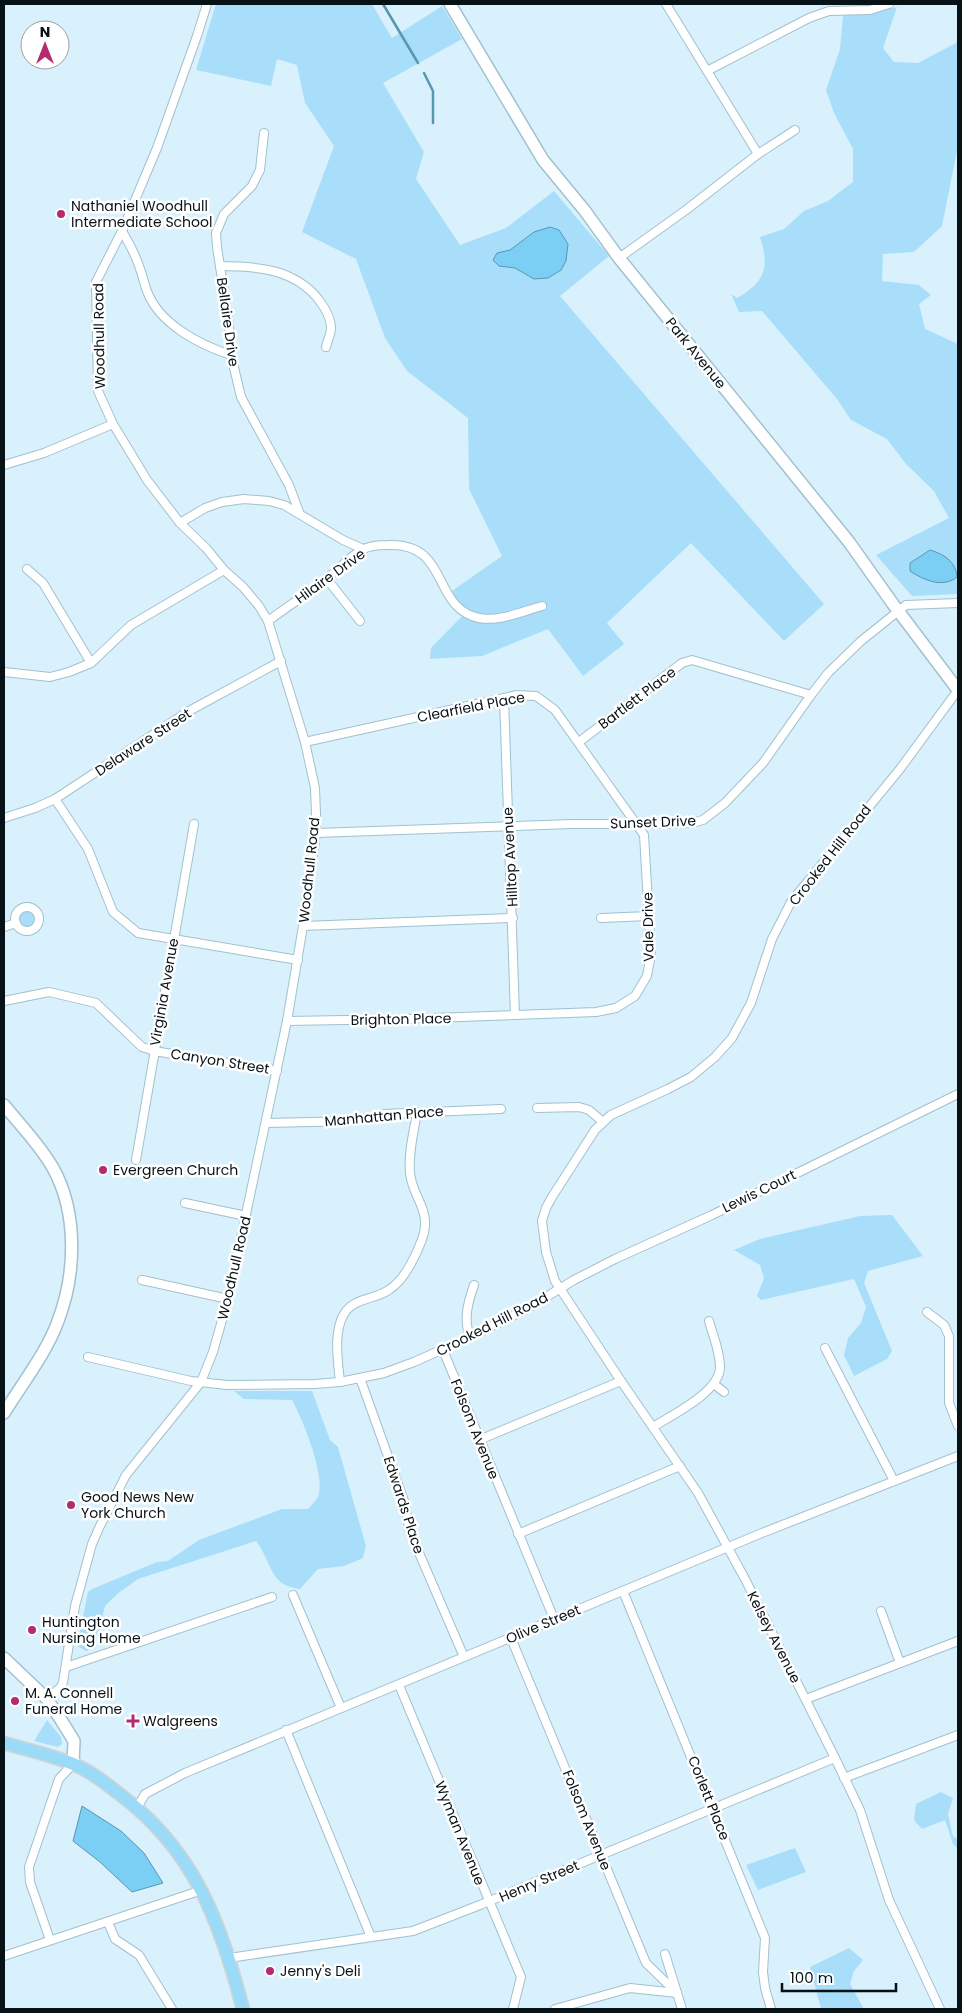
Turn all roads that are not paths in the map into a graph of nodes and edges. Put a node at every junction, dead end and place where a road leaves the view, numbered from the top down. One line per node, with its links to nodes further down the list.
1 (207, 4): 9 (street, Woodhull Road)
2 (450, 4): 10 (main road, Park Avenue)
3 (666, 4): 5 (street)
4 (889, 4): 5 (street)
5 (707, 71): 8 (street)
6 (795, 130): 8 (street)
7 (264, 133): 11 (street, Bellaire Drive)
8 (758, 154): 10 (street)
9 (122, 230): 13 (street); 14 (street, Woodhull Road)
10 (618, 258): 24 (main road, Park Avenue)
11 (220, 266): 12 (street); 13 (street, Bellaire Drive)
12 (326, 347)
13 (231, 355): 16 (street, Bellaire Drive)
14 (113, 424): 15 (street); 17 (street, Woodhull Road)
15 (4, 465)
16 (299, 512): 17 (street); 18 (street)
17 (180, 523): 20 (street, Woodhull Road)
18 (363, 549): 21 (street, Hilaire Drive); 23 (street, Hilaire Drive)
19 (28, 569): 28 (street)
20 (224, 570): 25 (street, Woodhull Road); 28 (street)
21 (327, 579): 25 (street, Hilaire Drive); 26 (street)
22 (958, 602): 24 (street, Sunset Drive)
23 (542, 606)
24 (898, 611): 30 (main road, Park Avenue); 31 (street, Sunset Drive)
25 (268, 621): 27 (street, Woodhull Road)
26 (360, 621)
27 (281, 661): 33 (street, Woodhull Road); 35 (street, Delaware Street)
28 (91, 662): 29 (street)
29 (4, 672)
30 (958, 690): 59 (street, Crooked Hill Road)
31 (811, 695): 34 (street, Bartlett Place); 38 (street, Sunset Drive)
32 (504, 698): 33 (street, Clearfield Place); 34 (street, Clearfield Place); 39 (street, Hilltop Avenue)
33 (305, 742): 40 (street, Woodhull Road)
34 (579, 742): 38 (street, Clearfield Place)
35 (55, 798): 36 (street, Delaware Street); 47 (street)
36 (4, 818)
37 (194, 824): 47 (street, Virginia Avenue)
38 (636, 824): 39 (street, Sunset Drive); 41 (street, Vale Drive)
39 (508, 826): 40 (street, Sunset Drive); 42 (street, Hilltop Avenue)
40 (316, 833): 45 (street, Woodhull Road)
41 (649, 916): 43 (street); 50 (street, Vale Drive)
42 (513, 918): 45 (street); 50 (street, Hilltop Avenue)
43 (602, 918)
44 (16, 923): 46 (street)
45 (303, 926): 48 (street, Woodhull Road)
46 (4, 927)
47 (174, 939): 48 (street); 52 (street, Virginia Avenue)
48 (298, 960): 51 (street, Woodhull Road)
49 (4, 1001): 52 (street, Canyon Street)
50 (515, 1016): 51 (street, Brighton Place)
51 (288, 1021): 53 (street, Woodhull Road)
52 (154, 1051): 53 (street, Canyon Street); 61 (street, Virginia Avenue)
53 (277, 1071): 60 (street, Woodhull Road)
54 (958, 1094): 66 (street, Lewis Court)
55 (4, 1105): 80 (main road)
56 (537, 1108): 59 (street)
57 (501, 1109): 58 (street, Manhattan Place)
58 (417, 1112): 60 (street, Manhattan Place); 77 (street)
59 (603, 1122): 66 (street, Crooked Hill Road)
60 (266, 1123): 63 (street, Woodhull Road)
61 (136, 1160)
62 (185, 1203): 63 (street)
63 (246, 1216): 67 (street, Woodhull Road)
64 (142, 1280): 67 (street)
65 (474, 1285): 70 (street)
66 (560, 1289): 70 (street, Crooked Hill Road); 75 (street, Kelsey Avenue)
67 (228, 1299): 76 (street, Woodhull Road)
68 (927, 1312): 81 (street)
69 (709, 1321): 78 (street)
70 (470, 1337): 72 (street, Crooked Hill Road)
71 (825, 1348): 86 (street)
72 (443, 1350): 74 (street, Crooked Hill Road); 83 (street, Folsom Avenue)
73 (88, 1357): 76 (street, Crooked Hill Road)
74 (360, 1378): 77 (street, Crooked Hill Road); 97 (street, Edwards Place)
75 (621, 1381): 82 (street, Kelsey Avenue); 83 (street)
76 (201, 1382): 77 (street, Crooked Hill Road); 99 (street, Woodhull Road)
77 (340, 1382)
78 (714, 1384): 79 (street); 82 (street)
79 (724, 1392)
80 (4, 1413)
81 (958, 1426)
82 (653, 1427): 85 (street, Kelsey Avenue)
83 (479, 1440): 87 (street, Folsom Avenue)
84 (958, 1456): 86 (street, Olive Street)
85 (680, 1466): 87 (street); 88 (street, Kelsey Avenue)
86 (894, 1481): 88 (street, Olive Street)
87 (518, 1534): 93 (street, Folsom Avenue)
88 (728, 1549): 89 (street, Olive Street); 102 (street, Kelsey Avenue)
89 (623, 1591): 93 (street, Olive Street); 111 (street, Corlett Place)
90 (293, 1595): 103 (street)
91 (272, 1597): 99 (street)
92 (881, 1611): 98 (street)
93 (554, 1619): 94 (street, Olive Street)
94 (511, 1638): 97 (street, Olive Street); 112 (street, Folsom Avenue)
95 (958, 1641): 98 (street)
96 (4, 1658): 101 (main road)
97 (464, 1658): 100 (street, Olive Street)
98 (900, 1663): 102 (street)
99 (66, 1667): 101 (street, Woodhull Road)
100 (399, 1685): 103 (street, Olive Street); 114 (street, Wyman Avenue)
101 (46, 1699): 108 (main road)
102 (806, 1699): 107 (street, Kelsey Avenue)
103 (341, 1708): 104 (street, Olive Street)
104 (286, 1730): 110 (street, Olive Street); 116 (street)
105 (958, 1735): 109 (street)
106 (4, 1744): 108 (main road)
107 (835, 1758): 109 (street, Kelsey Avenue); 111 (street, Henry Street)
108 (73, 1764): 110 (main road); 117 (street)
109 (844, 1778): 130 (street, Kelsey Avenue)
110 (137, 1808): 113 (main road)
111 (713, 1809): 112 (street, Henry Street); 129 (street, Corlett Place)
112 (601, 1854): 114 (street, Henry Street); 121 (street, Folsom Avenue)
113 (202, 1890): 115 (street); 120 (main road)
114 (488, 1902): 116 (street, Henry Street); 125 (street, Wyman Avenue)
115 (108, 1922): 117 (street); 123 (street)
116 (371, 1937): 120 (street, Henry Street)
117 (50, 1940): 119 (street)
118 (665, 1954): 121 (street)
119 (4, 1956)
120 (229, 1958): 124 (main road)
121 (677, 1993): 122 (street); 128 (street)
122 (588, 2000): 126 (street); 127 (street)
123 (172, 2009)
124 (242, 2009)
125 (513, 2009)
126 (555, 2009)
127 (591, 2009)
128 (682, 2009)
129 (771, 2009)
130 (940, 2009)

